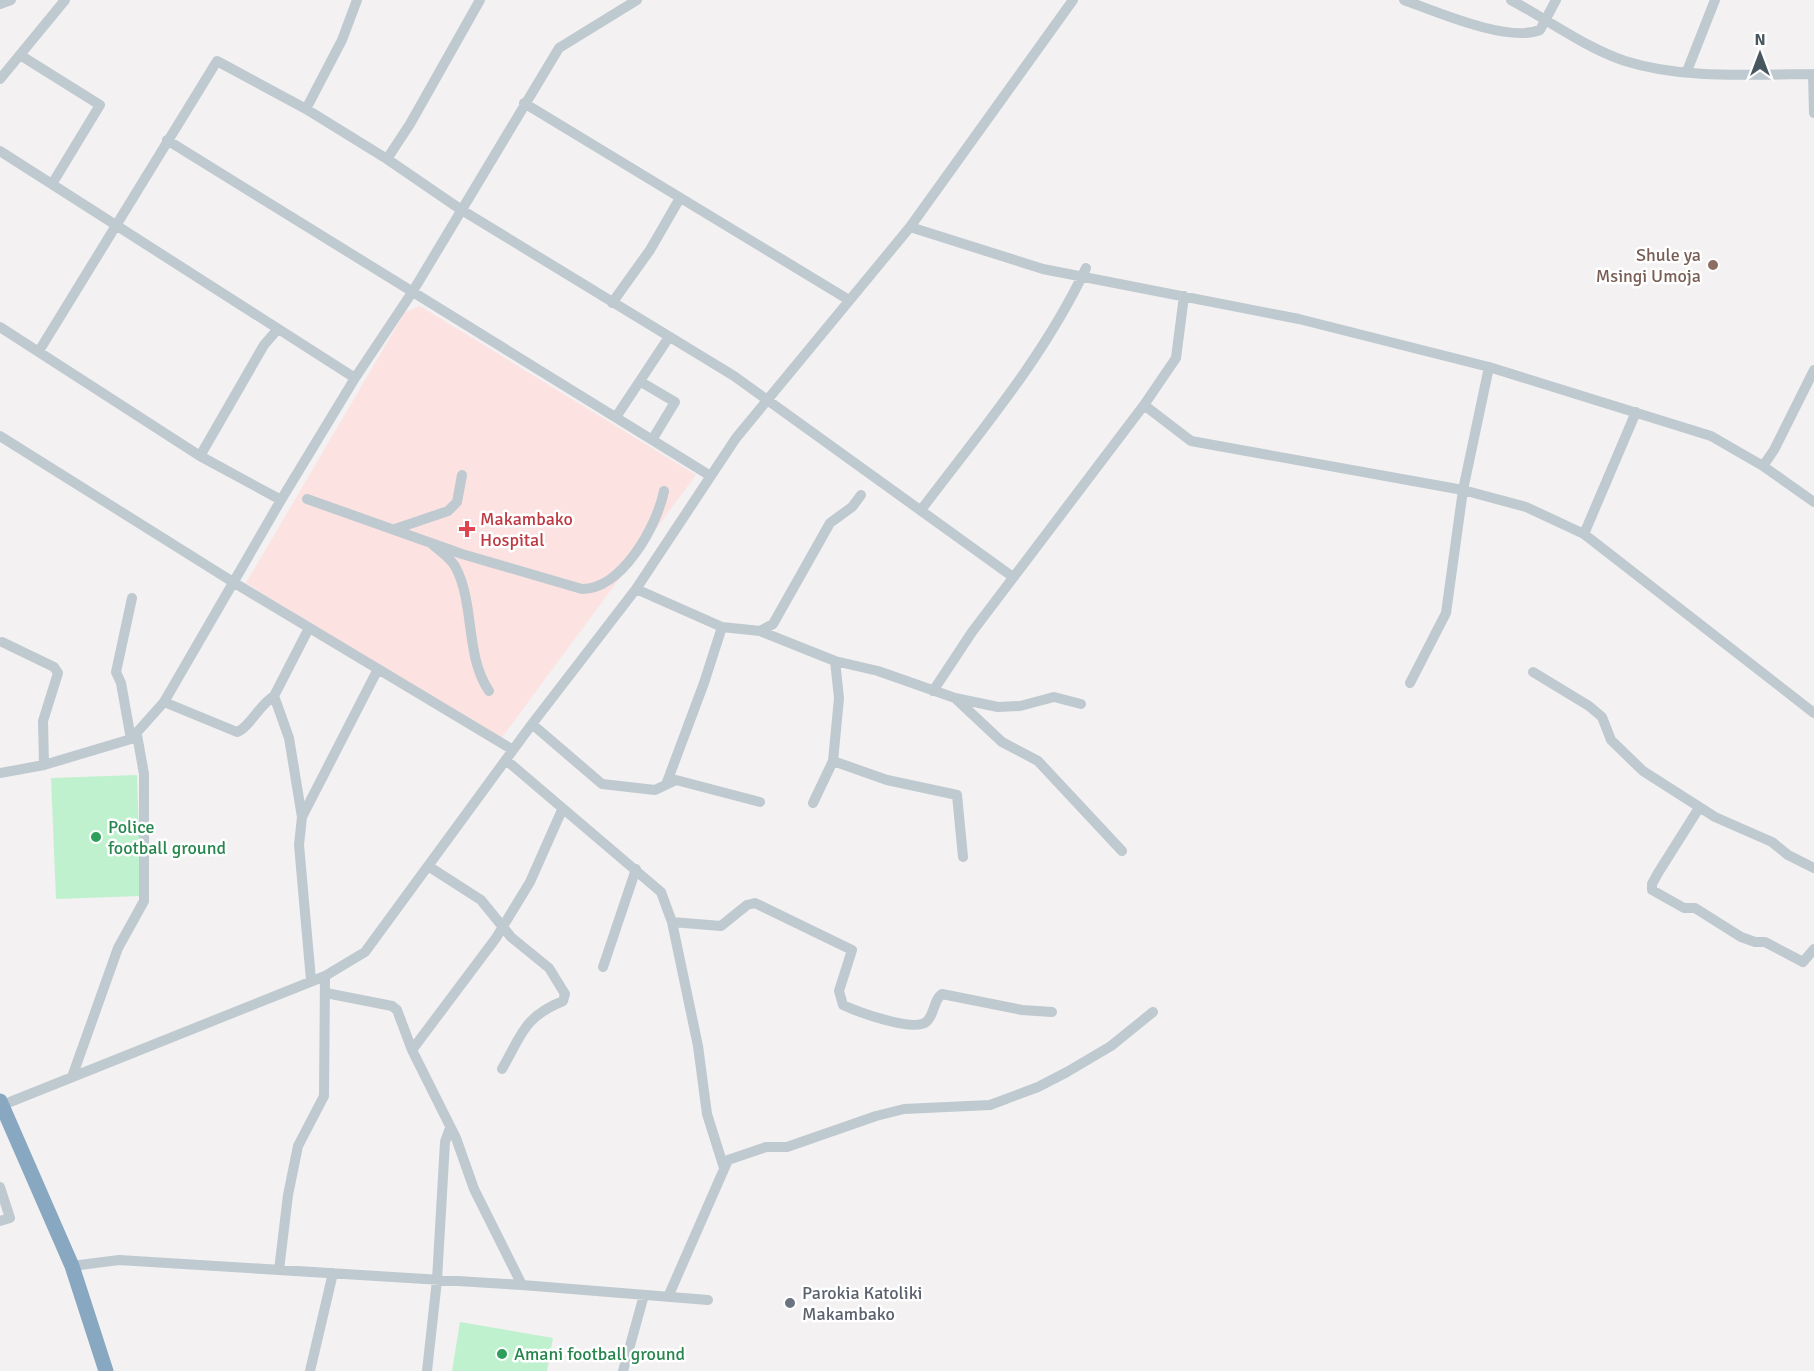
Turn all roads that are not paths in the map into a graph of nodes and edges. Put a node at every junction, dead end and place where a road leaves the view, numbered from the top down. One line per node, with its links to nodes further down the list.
1 (11, 0): 11 (street)
2 (65, 0): 13 (street)
3 (357, 0): 19 (street)
4 (480, 0): 23 (street)
5 (637, 0): 18 (street)
6 (1073, 0): 29 (street)
7 (1404, 0): 12 (street)
8 (1511, 0): 12 (street)
9 (1556, 0): 12 (street)
10 (1715, 0): 14 (street)
11 (0, 4)
12 (1545, 18): 14 (street)
13 (20, 55): 16 (street); 24 (street)
14 (1687, 70): 15 (street)
15 (1814, 74): 20 (street)
16 (0, 79)
17 (264, 92): 19 (street)
18 (524, 103): 26 (street); 27 (street)
19 (306, 109): 21 (street); 23 (street)
20 (1814, 113)
21 (167, 140): 28 (street); 31 (street)
22 (0, 151): 24 (street)
23 (387, 159): 25 (street); 27 (street)
24 (52, 184): 28 (street)
25 (449, 198)
26 (680, 198): 33 (street); 34 (street)
27 (460, 209): 31 (street); 34 (street)
28 (115, 225): 36 (street); 38 (street)
29 (910, 227): 30 (street); 33 (street)
30 (1084, 272): 32 (street); 59 (street)
31 (413, 291): 41 (street); 46 (street)
32 (1184, 296): 39 (street); 44 (street)
33 (849, 300): 43 (street)
34 (612, 303): 37 (street)
35 (0, 327): 38 (street)
36 (278, 330): 41 (street); 49 (street)
37 (669, 337): 42 (street); 43 (street)
38 (39, 351): 49 (street)
39 (1489, 367): 45 (street); 53 (street)
40 (1814, 370): 50 (street)
41 (355, 378): 57 (street)
42 (641, 382): 46 (street); 48 (street)
43 (768, 399): 52 (street); 59 (street)
44 (1144, 405): 53 (street); 63 (street)
45 (1636, 412): 50 (street); 61 (street)
46 (616, 417): 48 (street)
47 (0, 436): 64 (street)
48 (652, 440): 52 (street)
49 (200, 456): 57 (street)
50 (1763, 466): 58 (street)
51 (462, 475): 60 (street)
52 (709, 475): 65 (street)
53 (1463, 490): 61 (street); 74 (street)
54 (664, 491): 62 (street)
55 (861, 495): 69 (street)
56 (307, 499): 60 (street)
57 (281, 500): 64 (street)
58 (1814, 502)
59 (921, 510): 63 (street)
60 (394, 529): 62 (street)
61 (1584, 534): 81 (street)
62 (428, 540): 75 (street)
63 (1013, 577): 76 (street)
64 (233, 582): 68 (street); 79 (street)
65 (636, 589): 67 (street); 82 (street)
66 (132, 598): 83 (street)
67 (722, 627): 69 (street); 89 (street)
68 (309, 628): 72 (street); 77 (street)
69 (760, 631): 71 (street)
70 (2, 642): 87 (street)
71 (835, 662): 76 (street); 86 (street)
72 (378, 669): 84 (street); 94 (street)
73 (1533, 672): 92 (street)
74 (1410, 683)
75 (489, 690)
76 (933, 692): 78 (street)
77 (274, 696): 79 (street); 94 (street)
78 (955, 698): 80 (street); 95 (street)
79 (164, 702): 83 (street)
80 (1081, 704)
81 (1814, 713)
82 (532, 724): 84 (street); 89 (street)
83 (134, 737): 87 (street); 111 (street)
84 (513, 750): 85 (street)
85 (506, 760): 93 (street); 97 (street)
86 (833, 761): 91 (street); 96 (street)
87 (44, 765): 88 (street)
88 (0, 773)
89 (667, 782): 90 (street)
90 (760, 802)
91 (813, 803)
92 (1699, 808): 98 (street); 102 (street)
93 (562, 810): 99 (street); 101 (street)
94 (302, 817): 105 (street)
95 (1122, 851)
96 (963, 857)
97 (428, 866): 101 (street); 104 (street)
98 (1814, 868)
99 (636, 869): 100 (street); 103 (street)
100 (672, 922): 107 (street); 114 (street)
101 (502, 926): 109 (street); 110 (street)
102 (1814, 949)
103 (603, 968)
104 (325, 976): 105 (street); 106 (street)
105 (310, 980): 111 (street)
106 (326, 993): 109 (street); 118 (street)
107 (1052, 1012)
108 (1153, 1012): 114 (street)
109 (412, 1050): 113 (street)
110 (502, 1069)
111 (72, 1077): 112 (street)
112 (1, 1104): 117 (highway)
113 (450, 1128): 120 (street); 121 (street)
114 (724, 1168): 123 (street)
115 (0, 1187): 116 (street)
116 (0, 1221)
117 (72, 1266): 118 (street); 125 (highway)
118 (279, 1270): 119 (street)
119 (333, 1273): 120 (street); 126 (street)
120 (437, 1280): 121 (street); 127 (street)
121 (522, 1285): 122 (street)
122 (644, 1295): 123 (street); 128 (street)
123 (668, 1297): 124 (street)
124 (708, 1300)
125 (106, 1371)
126 (310, 1371)
127 (427, 1371)
128 (623, 1371)

